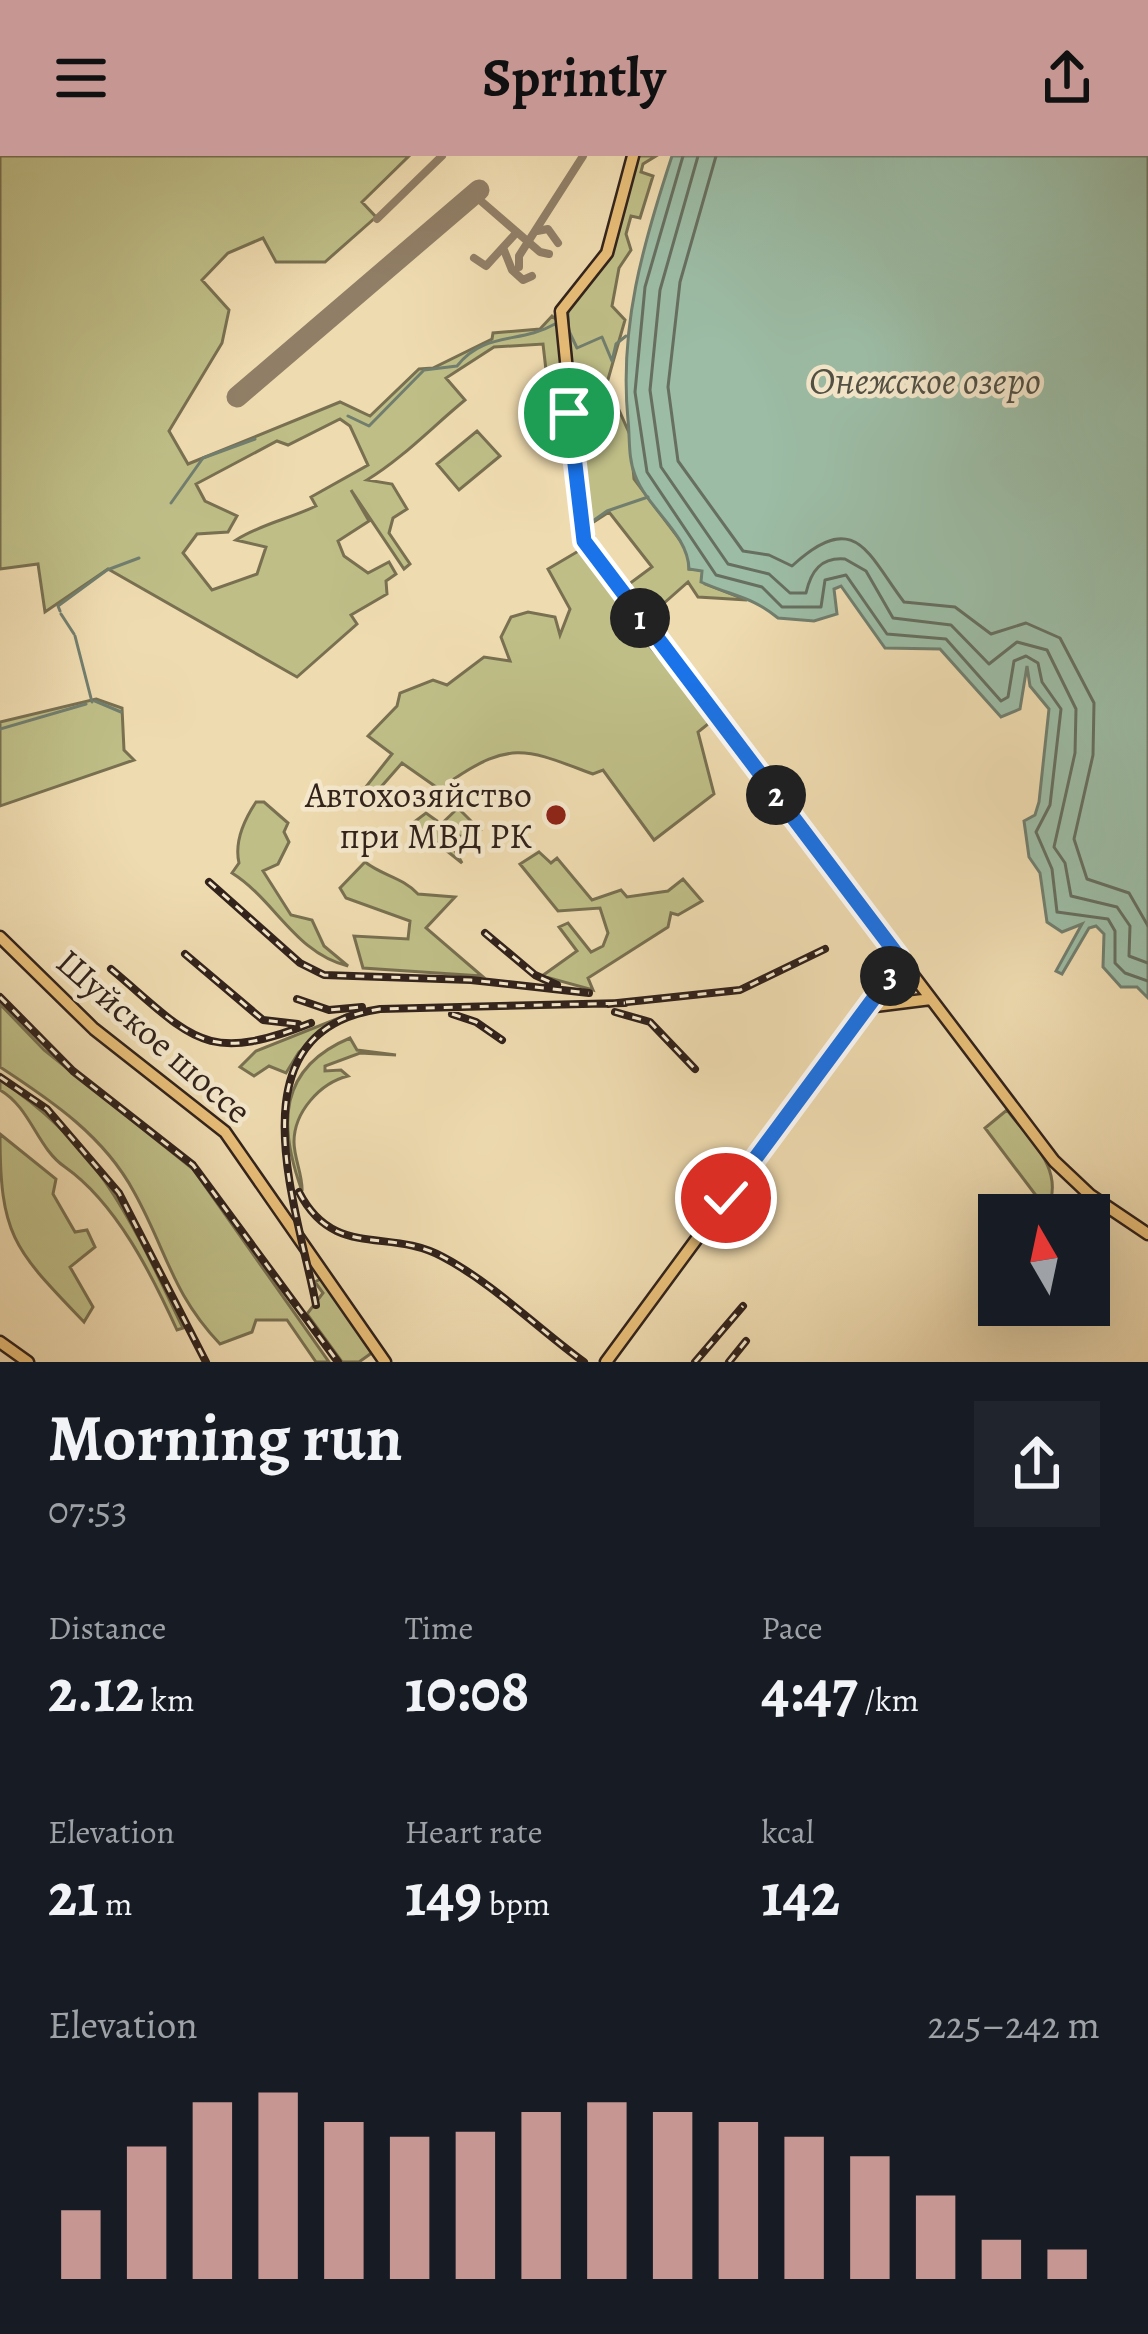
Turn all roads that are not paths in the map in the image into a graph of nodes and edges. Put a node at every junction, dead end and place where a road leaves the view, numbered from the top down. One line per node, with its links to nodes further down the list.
1 (633, 156): 3 (main road)
2 (0, 938): 9 (main road, Шуйское шоссе)
3 (900, 964): 4 (main road); 5 (main road)
4 (882, 997): 5 (main road); 10 (main road)
5 (924, 997): 6 (main road)
6 (1148, 1234)
7 (0, 1342): 8 (main road)
8 (28, 1362)
9 (385, 1362)
10 (606, 1362)

